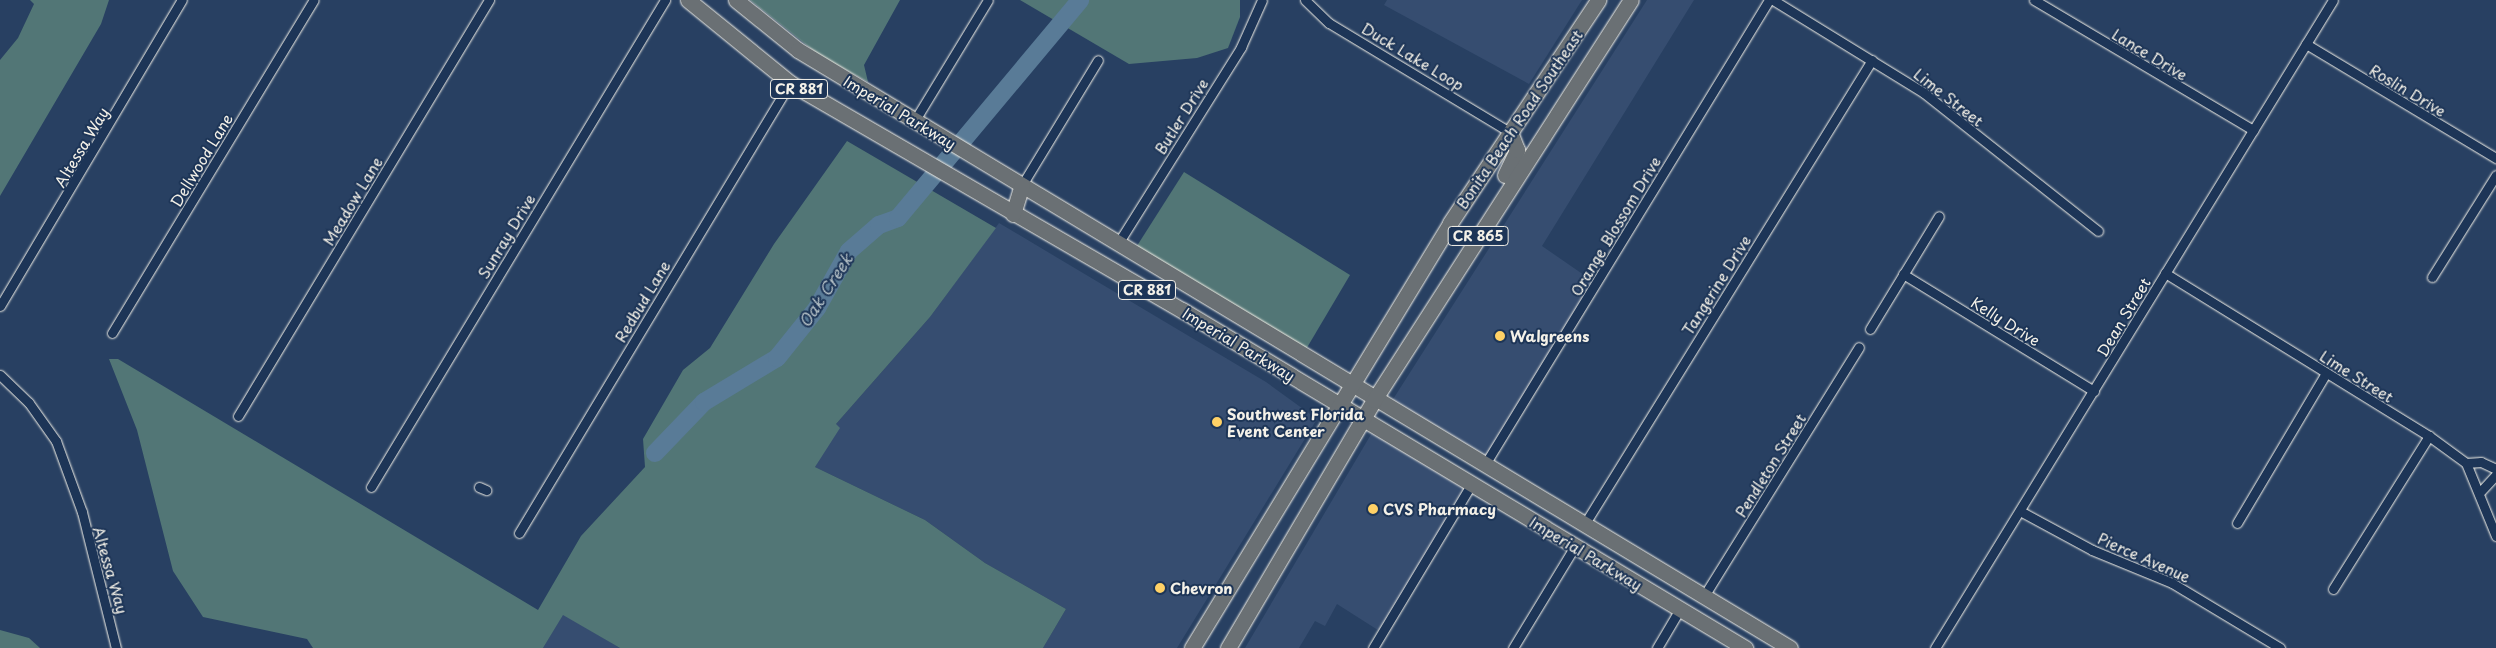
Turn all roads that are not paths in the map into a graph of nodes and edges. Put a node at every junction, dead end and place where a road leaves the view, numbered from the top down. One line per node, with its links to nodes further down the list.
1 (182, 0): 34 (street, Altessa Way)
2 (314, 0): 36 (street, Dellwood Lane)
3 (489, 0): 44 (street, Meadow Lane)
4 (665, 0): 52 (street, Sunray Drive)
5 (688, 0): 18 (main road, Imperial Parkway / CR 881)
6 (736, 0): 19 (main road, Imperial Parkway / CR 881)
7 (988, 0): 19 (street)
8 (1262, 0): 28 (street, Butler Drive)
9 (1305, 0): 21 (street, Duck Lake Loop)
10 (1598, 0): 21 (main road, Bonita Beach Road Southeast / CR 865)
11 (1631, 0): 30 (main road, Bonita Beach Road Southeast / CR 865)
12 (1771, 0): 17 (street, Lime Street); 48 (street, Orange Blossom Drive)
13 (2034, 0): 20 (street, Lance Drive)
14 (2330, 1): 15 (street, Dean Street)
15 (2306, 44): 20 (street, Dean Street); 22 (street, Roslin Drive)
16 (1098, 60): 24 (street)
17 (1872, 60): 27 (street, Lime Street); 56 (street, Tangerine Drive)
18 (790, 83): 25 (main road, Imperial Parkway / CR 881); 57 (street, Redbud Lane)
19 (915, 120): 24 (main road, Imperial Parkway / CR 881)
20 (2253, 130): 31 (street, Dean Street)
21 (1510, 132): 30 (main road); 40 (main road, Bonita Beach Road Southeast / CR 865)
22 (2496, 158)
23 (2496, 175): 33 (street)
24 (1022, 185): 25 (main road); 28 (main road, Imperial Parkway / CR 881)
25 (1014, 214): 29 (main road, Imperial Parkway / CR 881)
26 (1939, 216): 32 (street)
27 (2098, 231)
28 (1117, 245): 29 (main road); 40 (main road, Imperial Parkway / CR 881)
29 (1069, 246): 43 (main road, Imperial Parkway / CR 881)
30 (1466, 255): 42 (main road, Bonita Beach Road Southeast / CR 865)
31 (2165, 273): 38 (street, Lime Street); 41 (street, Dean Street)
32 (1903, 274): 35 (street); 41 (street, Kelly Drive)
33 (2432, 277)
34 (0, 306)
35 (1870, 329)
36 (112, 333)
37 (1859, 347): 61 (street, Pendleton Street)
38 (2326, 373): 46 (street, Lime Street); 55 (street)
39 (0, 375): 63 (street, Altessa Way)
40 (1350, 386): 42 (main road, Imperial Parkway / CR 881); 43 (main road, Bonita Beach Road Southeast / CR 865)
41 (2094, 391): 54 (street, Dean Street)
42 (1374, 400): 45 (main road, Bonita Beach Road Southeast / CR 865); 48 (main road, Imperial Parkway)
43 (1339, 404): 45 (main road, Imperial Parkway / CR 881); 64 (main road, Bonita Beach Road Southeast / CR 865)
44 (238, 416)
45 (1363, 419): 51 (main road, Imperial Parkway); 65 (main road, Bonita Beach Road Southeast / CR 865)
46 (2429, 436): 47 (street, Lime Street); 60 (street)
47 (2466, 463): 49 (street); 53 (street, Lime Street)
48 (1484, 466): 56 (main road, Imperial Parkway)
49 (2496, 469)
50 (2496, 475): 53 (street)
51 (1472, 483): 59 (main road, Imperial Parkway); 66 (street)
52 (371, 487)
53 (2480, 492): 58 (street, Lime Street)
54 (2020, 511): 71 (street, Dean Street); 72 (street, Pierce Avenue)
55 (2238, 523)
56 (1584, 525): 61 (main road, Imperial Parkway)
57 (519, 533)
58 (2496, 536)
59 (1574, 546): 62 (main road, Imperial Parkway); 67 (street)
60 (2333, 590)
61 (1704, 596): 70 (main road, Imperial Parkway)
62 (1680, 609): 68 (street); 69 (main road, Imperial Parkway)
63 (116, 648)
64 (1192, 648)
65 (1228, 648)
66 (1373, 648)
67 (1513, 648)
68 (1657, 648)
69 (1745, 648)
70 (1790, 648)
71 (1935, 648)
72 (2280, 648)

